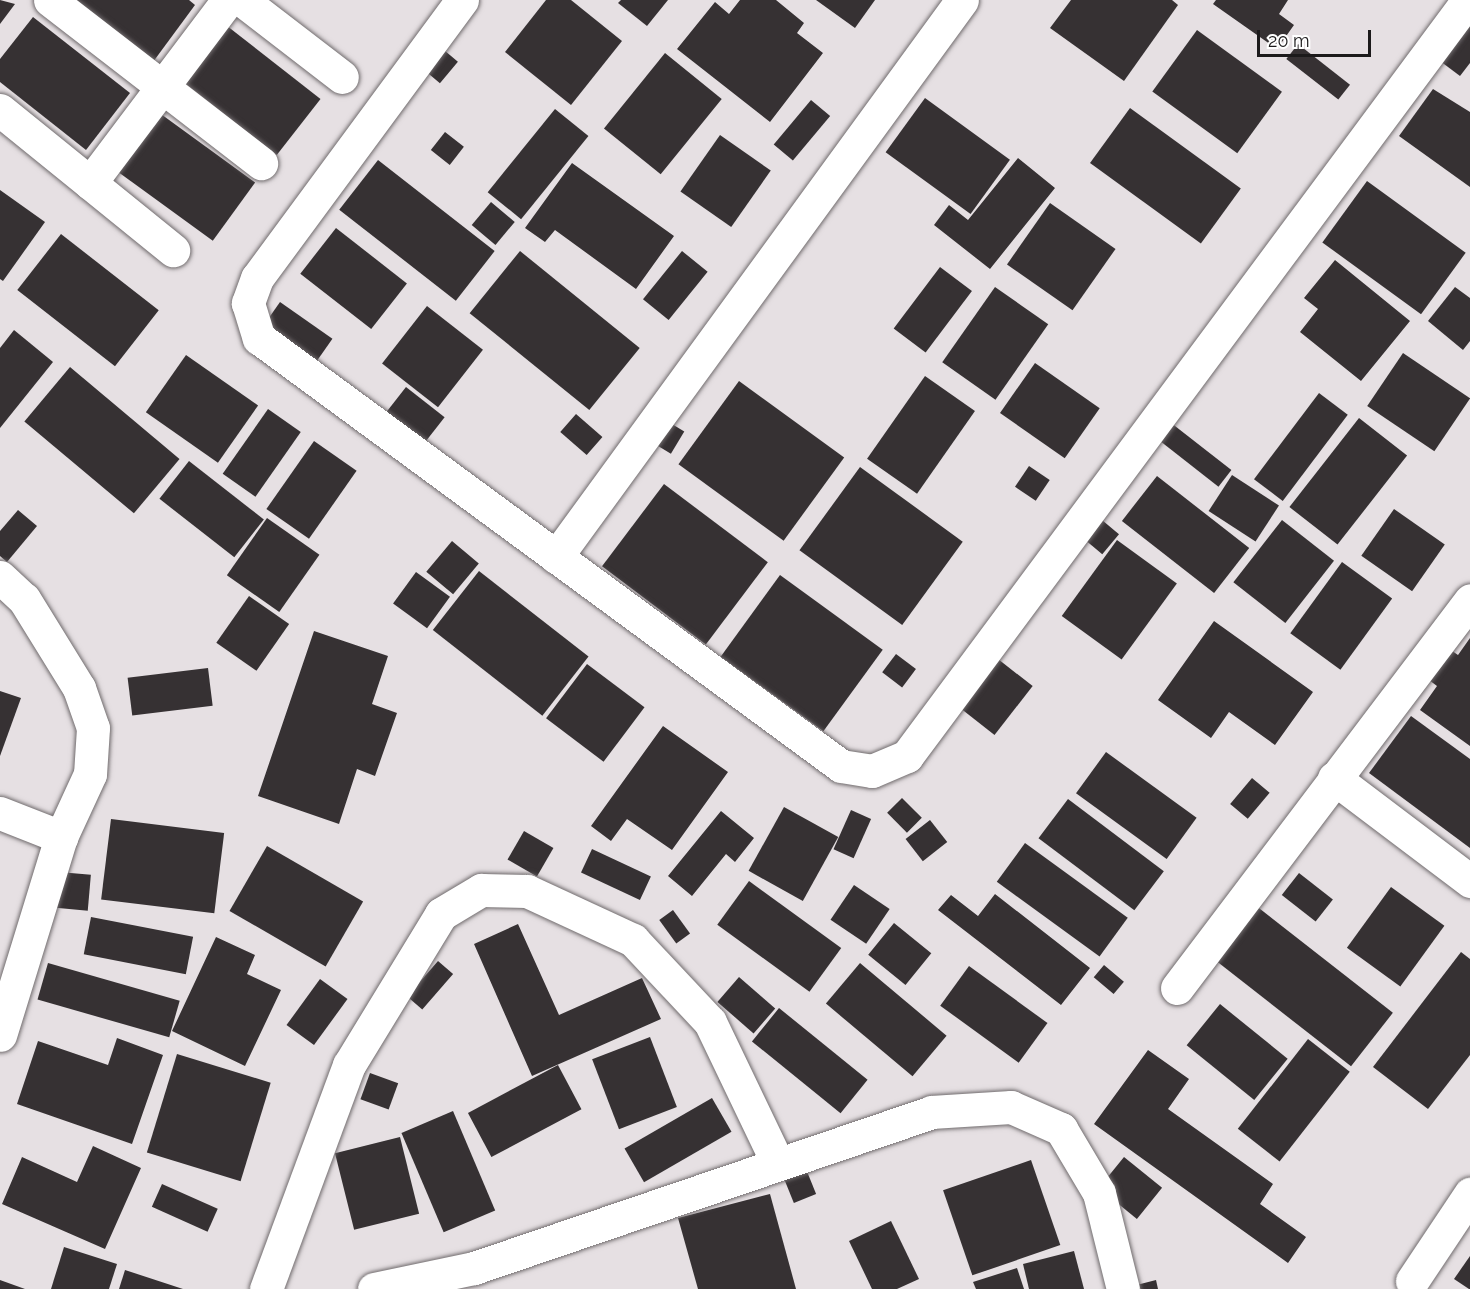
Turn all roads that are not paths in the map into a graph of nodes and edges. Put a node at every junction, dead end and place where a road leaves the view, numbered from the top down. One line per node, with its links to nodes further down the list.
1 (50, 0): 8 (street)
2 (228, 0): 8 (street)
3 (242, 0): 7 (street)
4 (462, 0): 13 (street)
5 (962, 0): 13 (street)
6 (1468, 0): 13 (street)
7 (342, 77)
8 (162, 83): 10 (street); 11 (street)
9 (0, 110): 11 (street)
10 (261, 163)
11 (90, 183): 12 (street)
12 (173, 250)
13 (555, 557)
14 (0, 577): 18 (street)
15 (1470, 600): 16 (street)
16 (1334, 778): 19 (street); 20 (street)
17 (0, 813): 18 (street)
18 (61, 837): 21 (street)
19 (1470, 881)
20 (1177, 988)
21 (0, 1035)
22 (777, 1162): 25 (street); 26 (street); 27 (street)
23 (1470, 1194): 24 (street)
24 (1412, 1281)
25 (266, 1289)
26 (374, 1289)
27 (1123, 1289)

